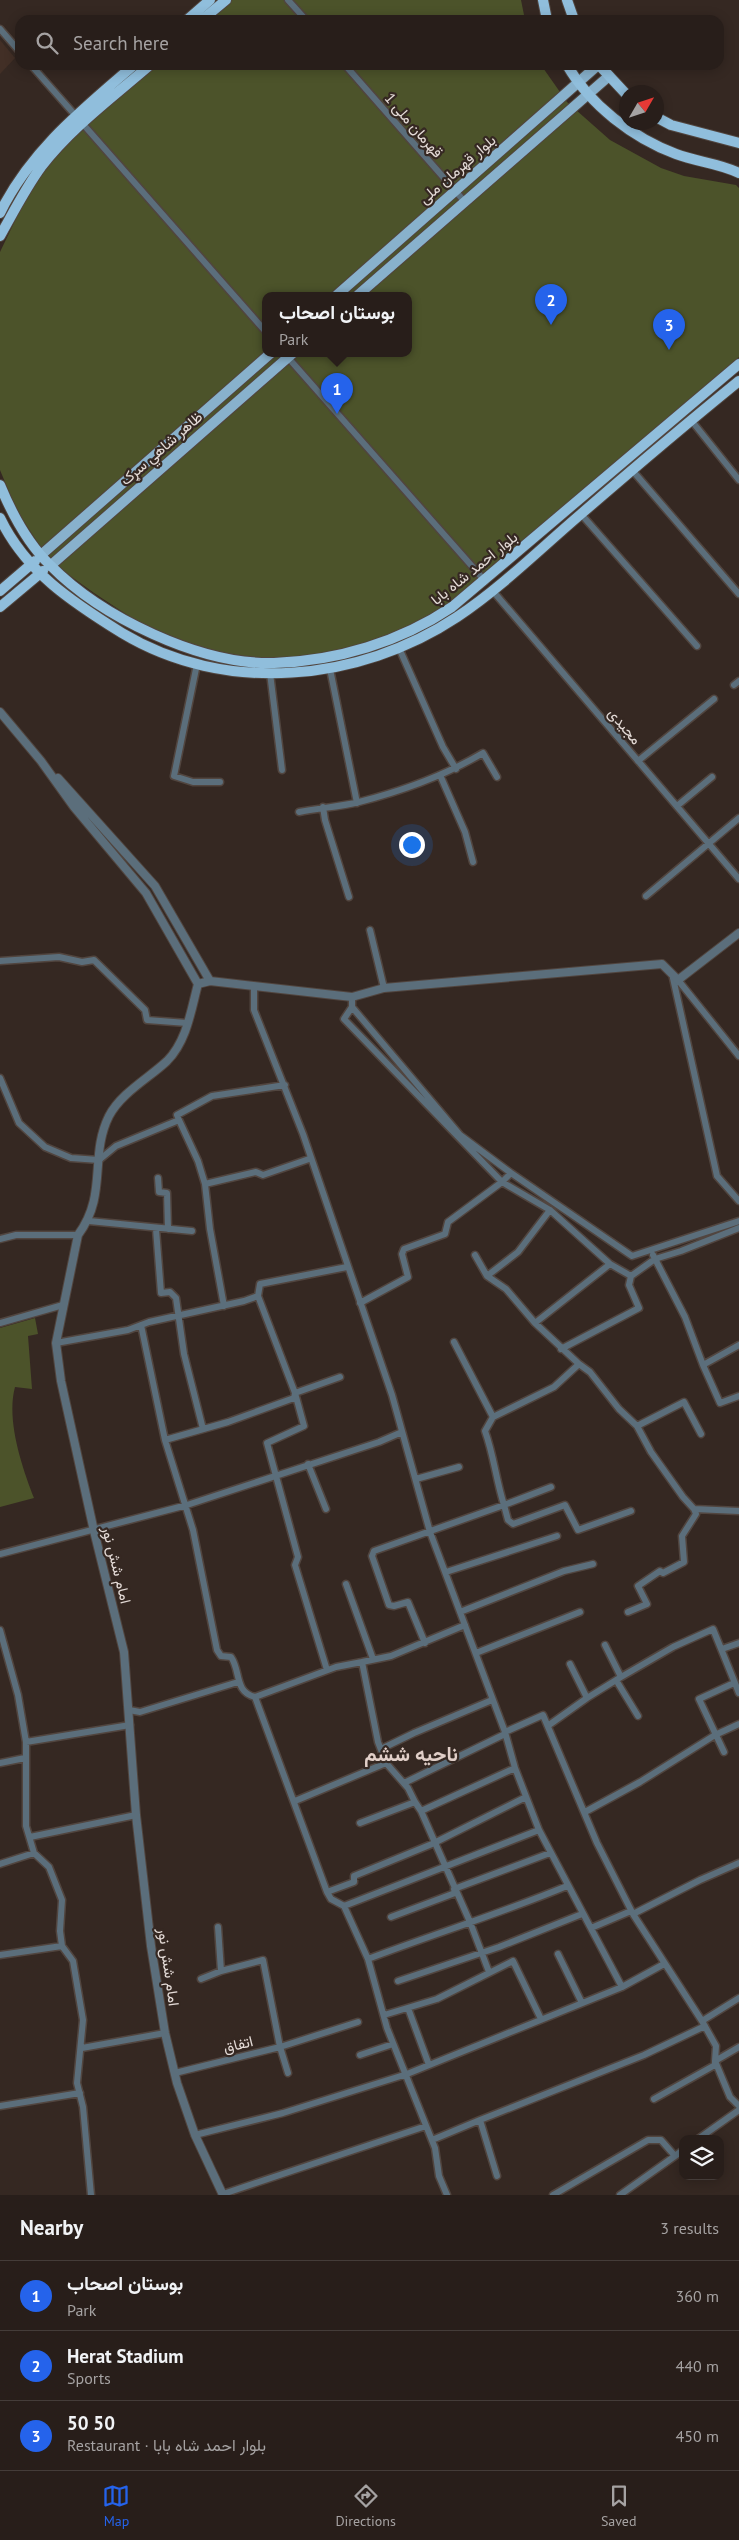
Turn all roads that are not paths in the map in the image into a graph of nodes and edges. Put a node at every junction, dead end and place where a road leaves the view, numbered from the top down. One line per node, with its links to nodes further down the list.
1 (210, 0): 6 (highway)
2 (226, 0): 7 (highway)
3 (288, 0): 8 (street)
4 (543, 0): 9 (highway)
5 (567, 0): 10 (highway)
6 (193, 15)
7 (208, 15)
8 (302, 15)
9 (546, 15)
10 (572, 15)
11 (0, 29): 12 (street)
12 (15, 46)
13 (35, 70): 24 (street)
14 (129, 70): 24 (highway)
15 (144, 70): 24 (highway)
16 (349, 70): 28 (street, قهرمان ملی 1)
17 (571, 70): 21 (highway)
18 (593, 70): 21 (main road, بلوار قهرمان ملی)
19 (604, 70): 20 (highway)
20 (609, 76): 22 (highway); 23 (main road)
21 (579, 82): 23 (highway); 28 (main road, بلوار قهرمان ملی)
22 (619, 87)
23 (589, 93): 27 (highway); 29 (main road)
24 (79, 120): 30 (highway); 31 (highway); 34 (street)
25 (664, 121): 26 (highway)
26 (739, 143)
27 (739, 172)
28 (455, 191): 29 (street, قهرمان ملی 1); 32 (main road, بلوار قهرمان ملی)
29 (465, 202): 33 (main road)
30 (0, 212)
31 (0, 236)
32 (340, 292)
33 (361, 292)
34 (262, 327)
35 (266, 357): 46 (main road)
36 (285, 357): 48 (main road, ظاهر شاهي سړک)
37 (291, 357): 50 (street)
38 (739, 364): 50 (highway, بلوار احمد شاه بابا)
39 (739, 380): 40 (highway, بلوار احمد شاه بابا)
40 (691, 420): 41 (highway, بلوار احمد شاه بابا); 42 (street)
41 (632, 470): 44 (highway, بلوار احمد شاه بابا); 53 (street)
42 (739, 480)
43 (0, 486): 46 (highway, بلوار احمد شاه بابا)
44 (580, 514): 51 (highway, بلوار احمد شاه بابا); 55 (street)
45 (0, 518): 47 (highway, بلوار احمد شاه بابا)
46 (41, 555): 47 (highway); 48 (highway, بلوار احمد شاه بابا)
47 (30, 565): 49 (highway, بلوار احمد شاه بابا); 52 (highway)
48 (50, 566): 49 (highway); 50 (highway, بلوار احمد شاه بابا)
49 (39, 574): 54 (highway); 57 (highway, بلوار احمد شاه بابا)
50 (485, 581)
51 (492, 590): 56 (highway, بلوار احمد شاه بابا); 63 (street, مجیدی)
52 (0, 591)
53 (739, 594)
54 (0, 607)
55 (697, 646)
56 (399, 648): 58 (highway, بلوار احمد شاه بابا); 64 (street)
57 (197, 664): 59 (highway, بلوار احمد شاه بابا); 69 (street)
58 (330, 669): 59 (highway, بلوار احمد شاه بابا); 70 (street)
59 (270, 673): 65 (street)
60 (714, 699): 63 (street)
61 (0, 712): 62 (street)
62 (41, 761): 84 (street); 85 (street)
63 (638, 761): 71 (street, مجیدی)
64 (456, 769): 66 (street); 67 (street)
65 (282, 770)
66 (440, 775): 70 (street); 76 (street)
67 (497, 777)
68 (712, 777): 71 (street)
69 (220, 782)
70 (357, 803): 72 (street)
71 (677, 806): 75 (street, مجیدی)
72 (323, 807): 73 (street); 79 (street)
73 (298, 812)
74 (739, 818): 75 (street)
75 (708, 842): 77 (street, مجیدی); 78 (street)
76 (473, 862)
77 (739, 879)
78 (646, 896)
79 (349, 897)
80 (370, 930): 87 (street)
81 (739, 933): 83 (street)
82 (0, 961): 90 (street)
83 (676, 979): 87 (street); 91 (street); 101 (street)
84 (210, 982): 85 (street); 86 (street)
85 (198, 984): 90 (street, امام شش نور)
86 (254, 986): 88 (street); 93 (street)
87 (384, 988): 88 (street)
88 (352, 997): 89 (street)
89 (352, 1007): 97 (street); 99 (street)
90 (187, 1023): 96 (street, امام شش نور)
91 (739, 1056)
92 (0, 1078): 96 (street)
93 (285, 1085): 94 (street); 95 (street)
94 (179, 1120): 96 (street); 100 (street)
95 (309, 1159): 100 (street); 115 (street)
96 (99, 1160): 103 (street, امام شش نور)
97 (511, 1173): 99 (street); 111 (street)
98 (158, 1178): 107 (street)
99 (502, 1182): 102 (street); 119 (street)
100 (205, 1184): 121 (street)
101 (739, 1201)
102 (550, 1210): 114 (street); 116 (street)
103 (89, 1221): 106 (street); 109 (street, امام شش نور)
104 (739, 1221): 111 (street)
105 (739, 1228): 113 (street)
106 (156, 1229): 107 (street); 122 (street)
107 (168, 1229): 108 (street)
108 (192, 1231)
109 (78, 1235): 110 (street); 120 (street, امام شش نور)
110 (0, 1239)
111 (651, 1251): 113 (street)
112 (475, 1255): 116 (street)
113 (655, 1259): 117 (street); 131 (street)
114 (610, 1264): 117 (street); 124 (street)
115 (347, 1267): 118 (street); 119 (street)
116 (486, 1276): 124 (street)
117 (631, 1276): 129 (street)
118 (258, 1296): 121 (street); 133 (street)
119 (360, 1303): 138 (street)
120 (63, 1305): 123 (street); 127 (street, امام شش نور)
121 (224, 1306): 122 (street)
122 (178, 1316): 125 (street); 137 (street)
123 (0, 1323)
124 (535, 1323): 129 (street)
125 (141, 1325): 127 (street); 140 (street)
126 (454, 1342): 135 (street)
127 (56, 1343): 152 (street, امام شش نور)
128 (739, 1345): 131 (street)
129 (562, 1349): 130 (street)
130 (579, 1364): 135 (street); 136 (street)
131 (703, 1365): 134 (street)
132 (340, 1378): 133 (street)
133 (295, 1393): 137 (street); 143 (street)
134 (739, 1396)
135 (493, 1417): 147 (street)
136 (636, 1426): 139 (street); 149 (street)
137 (203, 1429): 140 (street)
138 (402, 1432): 141 (street); 144 (street)
139 (701, 1434)
140 (166, 1440): 146 (street)
141 (308, 1464): 143 (street); 148 (street)
142 (459, 1467): 144 (street)
143 (277, 1476): 146 (street); 172 (street)
144 (416, 1479): 153 (street)
145 (551, 1487): 147 (street)
146 (187, 1505): 152 (street); 174 (street)
147 (504, 1505): 150 (street); 153 (street)
148 (326, 1509)
149 (694, 1509): 151 (street); 161 (street)
150 (631, 1511)
151 (739, 1511)
152 (94, 1531): 155 (street); 180 (street, امام شش نور)
153 (430, 1532): 157 (street); 165 (street)
154 (557, 1536): 157 (street)
155 (0, 1554)
156 (593, 1564): 159 (street)
157 (446, 1572): 159 (street)
158 (346, 1584): 169 (street)
159 (460, 1612): 162 (street)
160 (580, 1612): 168 (street)
161 (628, 1612)
162 (466, 1625): 165 (street); 168 (street)
163 (1, 1634): 187 (street)
164 (739, 1643): 167 (street)
165 (425, 1644): 169 (street)
166 (605, 1645): 173 (street)
167 (722, 1649): 173 (street); 175 (street)
168 (476, 1652): 179 (street)
169 (374, 1659): 170 (street)
170 (362, 1662): 172 (street); 188 (street)
171 (570, 1664): 178 (street)
172 (326, 1670): 177 (street)
173 (619, 1678): 178 (street); 181 (street)
174 (238, 1682): 177 (street); 180 (street)
175 (734, 1683): 176 (street); 186 (street)
176 (739, 1693)
177 (255, 1697): 196 (street)
178 (587, 1698): 184 (street)
179 (492, 1700): 185 (street); 188 (street)
180 (129, 1710): 183 (street, امام شش نور)
181 (638, 1716)
182 (739, 1724): 186 (street)
183 (130, 1725): 187 (street); 200 (street, امام شش نور)
184 (549, 1725): 185 (street); 199 (street)
185 (505, 1733): 193 (street); 194 (street)
186 (715, 1735): 189 (street); 199 (street)
187 (26, 1742): 190 (street)
188 (381, 1749): 192 (street)
189 (724, 1752)
190 (25, 1758): 191 (street); 203 (street)
191 (0, 1763)
192 (386, 1763): 194 (street); 196 (street)
193 (515, 1768): 195 (street); 198 (street)
194 (404, 1783): 197 (street)
195 (526, 1797): 202 (street); 204 (street)
196 (295, 1801): 212 (street)
197 (415, 1802): 198 (street); 201 (street)
198 (422, 1810): 204 (street)
199 (585, 1812): 214 (street)
200 (136, 1815): 203 (street); 238 (street, امام شش نور)
201 (360, 1824)
202 (539, 1830): 205 (street); 209 (street)
203 (30, 1837): 206 (street)
204 (435, 1842): 209 (street); 212 (street)
205 (550, 1853): 210 (street); 211 (street)
206 (34, 1854): 208 (street); 220 (street)
207 (739, 1863): 214 (street)
208 (0, 1864)
209 (445, 1866): 211 (street); 213 (street)
210 (567, 1886): 215 (street); 217 (street)
211 (454, 1889): 216 (street); 217 (street)
212 (327, 1892): 213 (street)
213 (344, 1906): 224 (street)
214 (632, 1912): 219 (street); 225 (street)
215 (582, 1914): 219 (street); 221 (street)
216 (391, 1917)
217 (470, 1922): 221 (street); 224 (street)
218 (218, 1927): 226 (street)
219 (591, 1928): 230 (street)
220 (62, 1946): 223 (street); 242 (street)
221 (480, 1952): 227 (street); 229 (street)
222 (558, 1954): 232 (street)
223 (0, 1955)
224 (368, 1959): 234 (street)
225 (664, 1964): 230 (street); 237 (street)
226 (222, 1971): 228 (street); 240 (street)
227 (489, 1972): 233 (street); 235 (street)
228 (201, 1979)
229 (398, 1981)
230 (622, 1987): 232 (street)
231 (739, 1998): 237 (street)
232 (582, 2003): 235 (street)
233 (408, 2008): 234 (street); 245 (street)
234 (384, 2015): 239 (street)
235 (541, 2019): 245 (street)
236 (358, 2022): 240 (street, اتفاق)
237 (704, 2024): 244 (street); 253 (street)
238 (165, 2033): 242 (street); 246 (street, امام شش نور)
239 (393, 2044): 243 (street); 248 (street)
240 (280, 2047): 246 (street, اتفاق); 247 (street)
241 (739, 2047): 244 (street)
242 (82, 2048): 249 (street)
243 (360, 2055)
244 (715, 2062): 250 (street); 252 (street)
245 (430, 2065): 248 (street)
246 (175, 2073): 255 (street, امام شش نور)
247 (288, 2074)
248 (407, 2074): 254 (street); 255 (street)
249 (80, 2094): 251 (street); 261 (street)
250 (654, 2099)
251 (0, 2106)
252 (738, 2106): 256 (street)
253 (480, 2120): 257 (street); 260 (street)
254 (426, 2126): 257 (street); 262 (street)
255 (195, 2135): 262 (street, امام شش نور)
256 (703, 2135)
257 (432, 2140): 263 (street)
258 (679, 2153): 259 (street)
259 (675, 2156): 264 (street); 265 (street)
260 (497, 2176)
261 (91, 2195)
262 (223, 2195)
263 (446, 2195)
264 (553, 2195)
265 (620, 2195)

